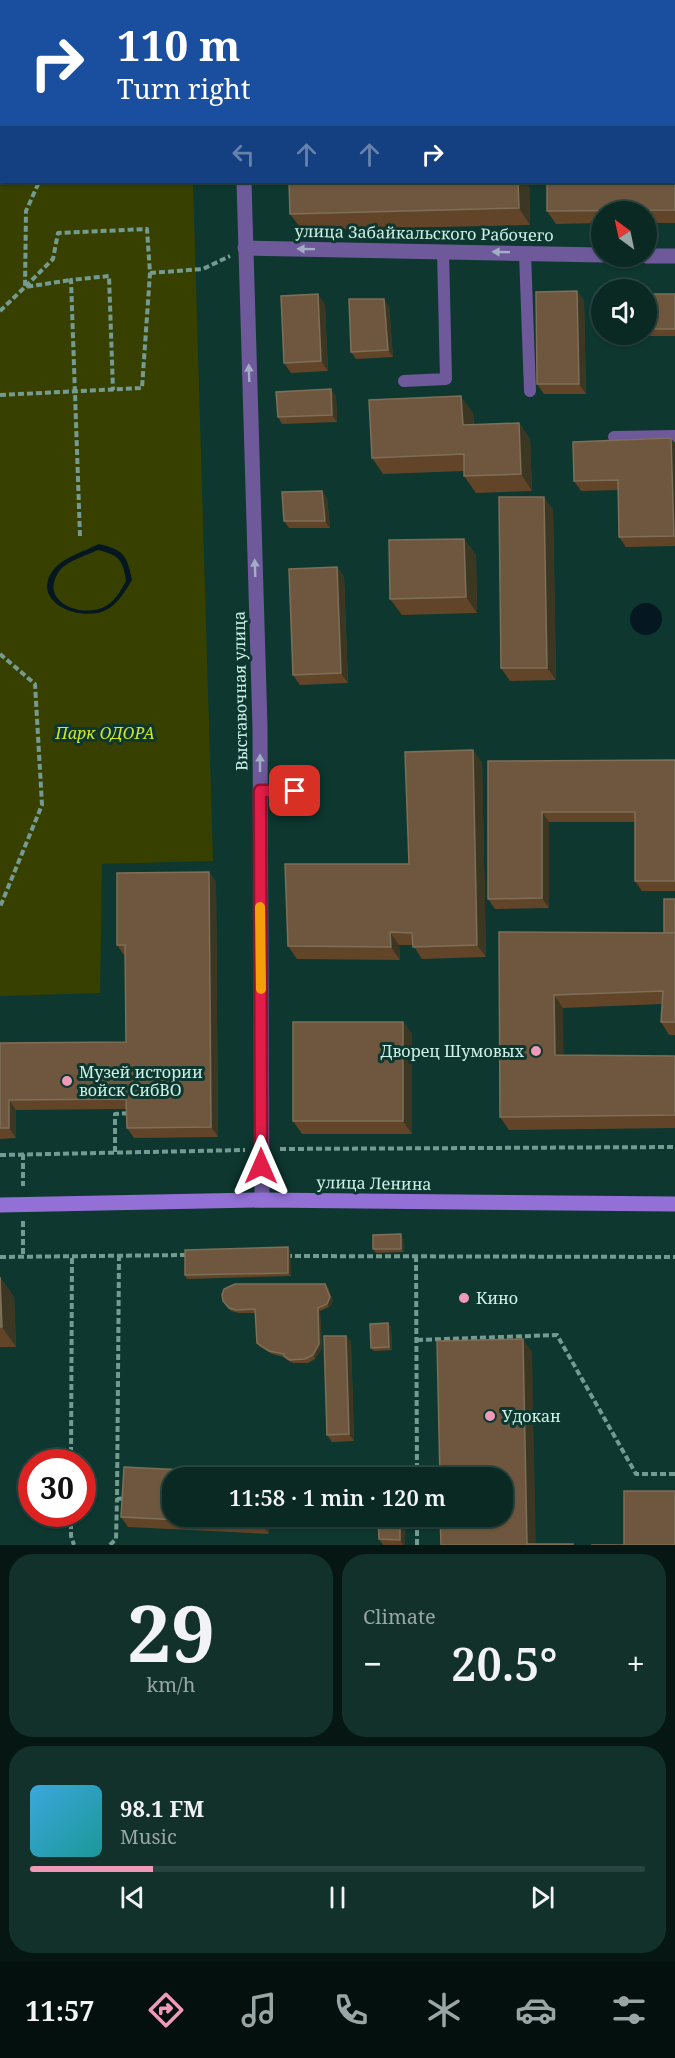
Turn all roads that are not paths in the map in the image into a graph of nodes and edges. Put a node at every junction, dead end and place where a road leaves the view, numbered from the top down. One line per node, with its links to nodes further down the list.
1 (244, 183): 2 (street, Выставочная улица)
2 (245, 248): 3 (street, улица Забайкальского Рабочего, one-way to 2); 12 (street, Выставочная улица, one-way to 2)
3 (442, 251): 4 (street, улица Забайкальского Рабочего, one-way to 3); 8 (lane)
4 (525, 253): 5 (street, улица Забайкальского Рабочего); 9 (lane)
5 (591, 255)
6 (657, 256): 7 (street)
7 (675, 256)
8 (404, 381)
9 (530, 391)
10 (675, 436): 11 (lane)
11 (614, 437)
12 (260, 791): 13 (lane); 14 (street, Выставочная улица)
13 (295, 791)
14 (262, 1200): 15 (main road, улица Ленина); 16 (main road, улица Ленина)
15 (675, 1204)
16 (0, 1205)

